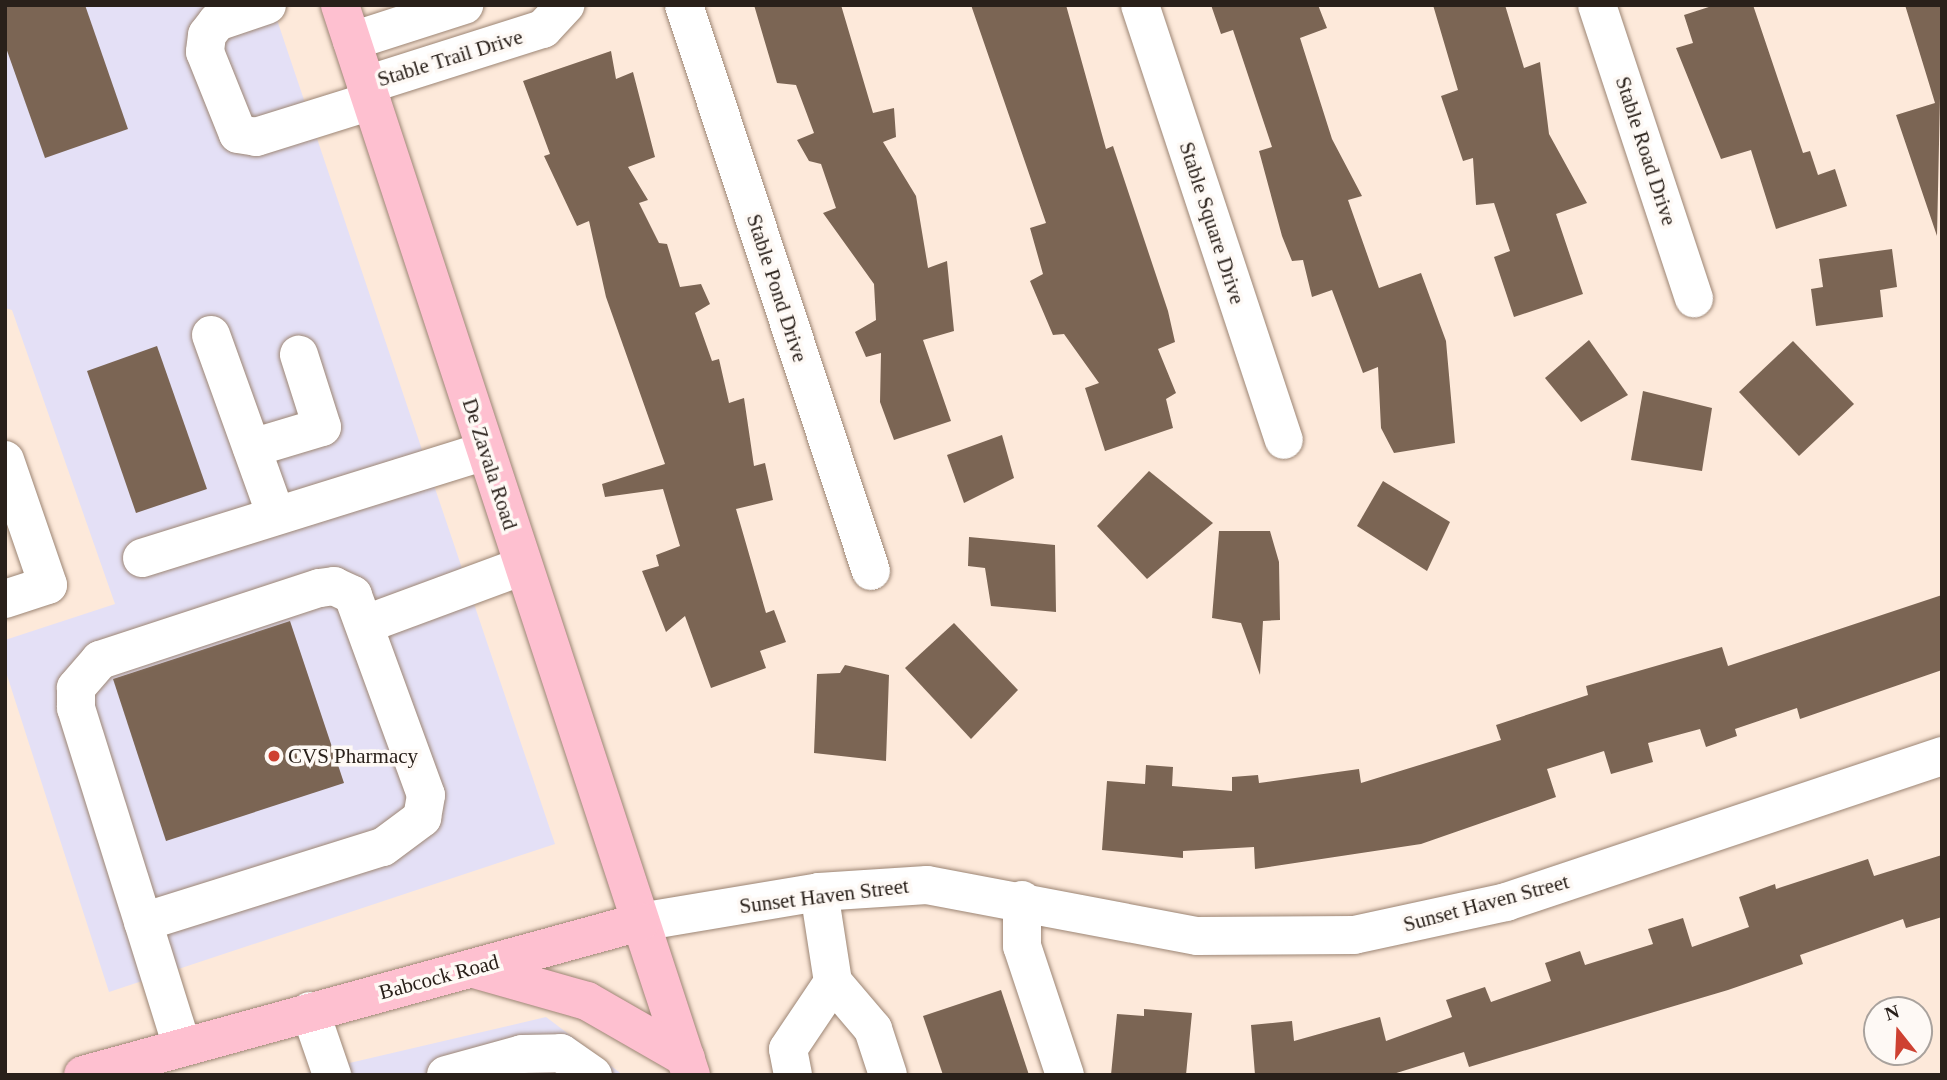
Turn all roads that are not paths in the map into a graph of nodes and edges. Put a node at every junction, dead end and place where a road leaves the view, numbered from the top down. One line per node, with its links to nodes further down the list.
1 (267, 5): 9 (street, Stable Trail Drive)
2 (340, 5): 8 (main road, De Zavala Road)
3 (464, 5): 8 (street)
4 (565, 5): 9 (street, Stable Trail Drive)
5 (684, 5): 20 (street, Stable Pond Drive)
6 (1140, 5): 13 (street, Stable Square Drive)
7 (1597, 5): 10 (street, Stable Road Drive)
8 (352, 41): 9 (main road, De Zavala Road)
9 (369, 93): 15 (main road, De Zavala Road)
10 (1694, 298)
11 (211, 335): 14 (street)
12 (299, 355): 14 (street)
13 (1284, 440)
14 (252, 448): 17 (street)
15 (486, 451): 17 (street); 19 (main road, De Zavala Road)
16 (5, 460): 21 (street)
17 (276, 516): 18 (street)
18 (142, 558)
19 (523, 566): 22 (street); 27 (main road, De Zavala Road)
20 (871, 571)
21 (5, 599)
22 (366, 624): 26 (street); 26 (street)
23 (1942, 756): 25 (street, Sunset Haven Street)
24 (819, 892): 25 (street, Sunset Haven Street); 27 (street, Sunset Haven Street); 29 (street)
25 (1023, 900): 39 (street)
26 (144, 922): 31 (street)
27 (640, 922): 28 (main road, Babcock Road); 32 (main road)
28 (472, 968): 30 (main road, Babcock Road); 32 (main road)
29 (833, 982): 37 (street); 38 (street)
30 (310, 1011): 31 (main road, Babcock Road); 34 (street)
31 (182, 1047): 33 (main road, Babcock Road)
32 (688, 1067)
33 (83, 1075)
34 (332, 1075)
35 (446, 1075): 36 (street)
36 (593, 1075)
37 (793, 1075)
38 (888, 1075)
39 (1065, 1075)

